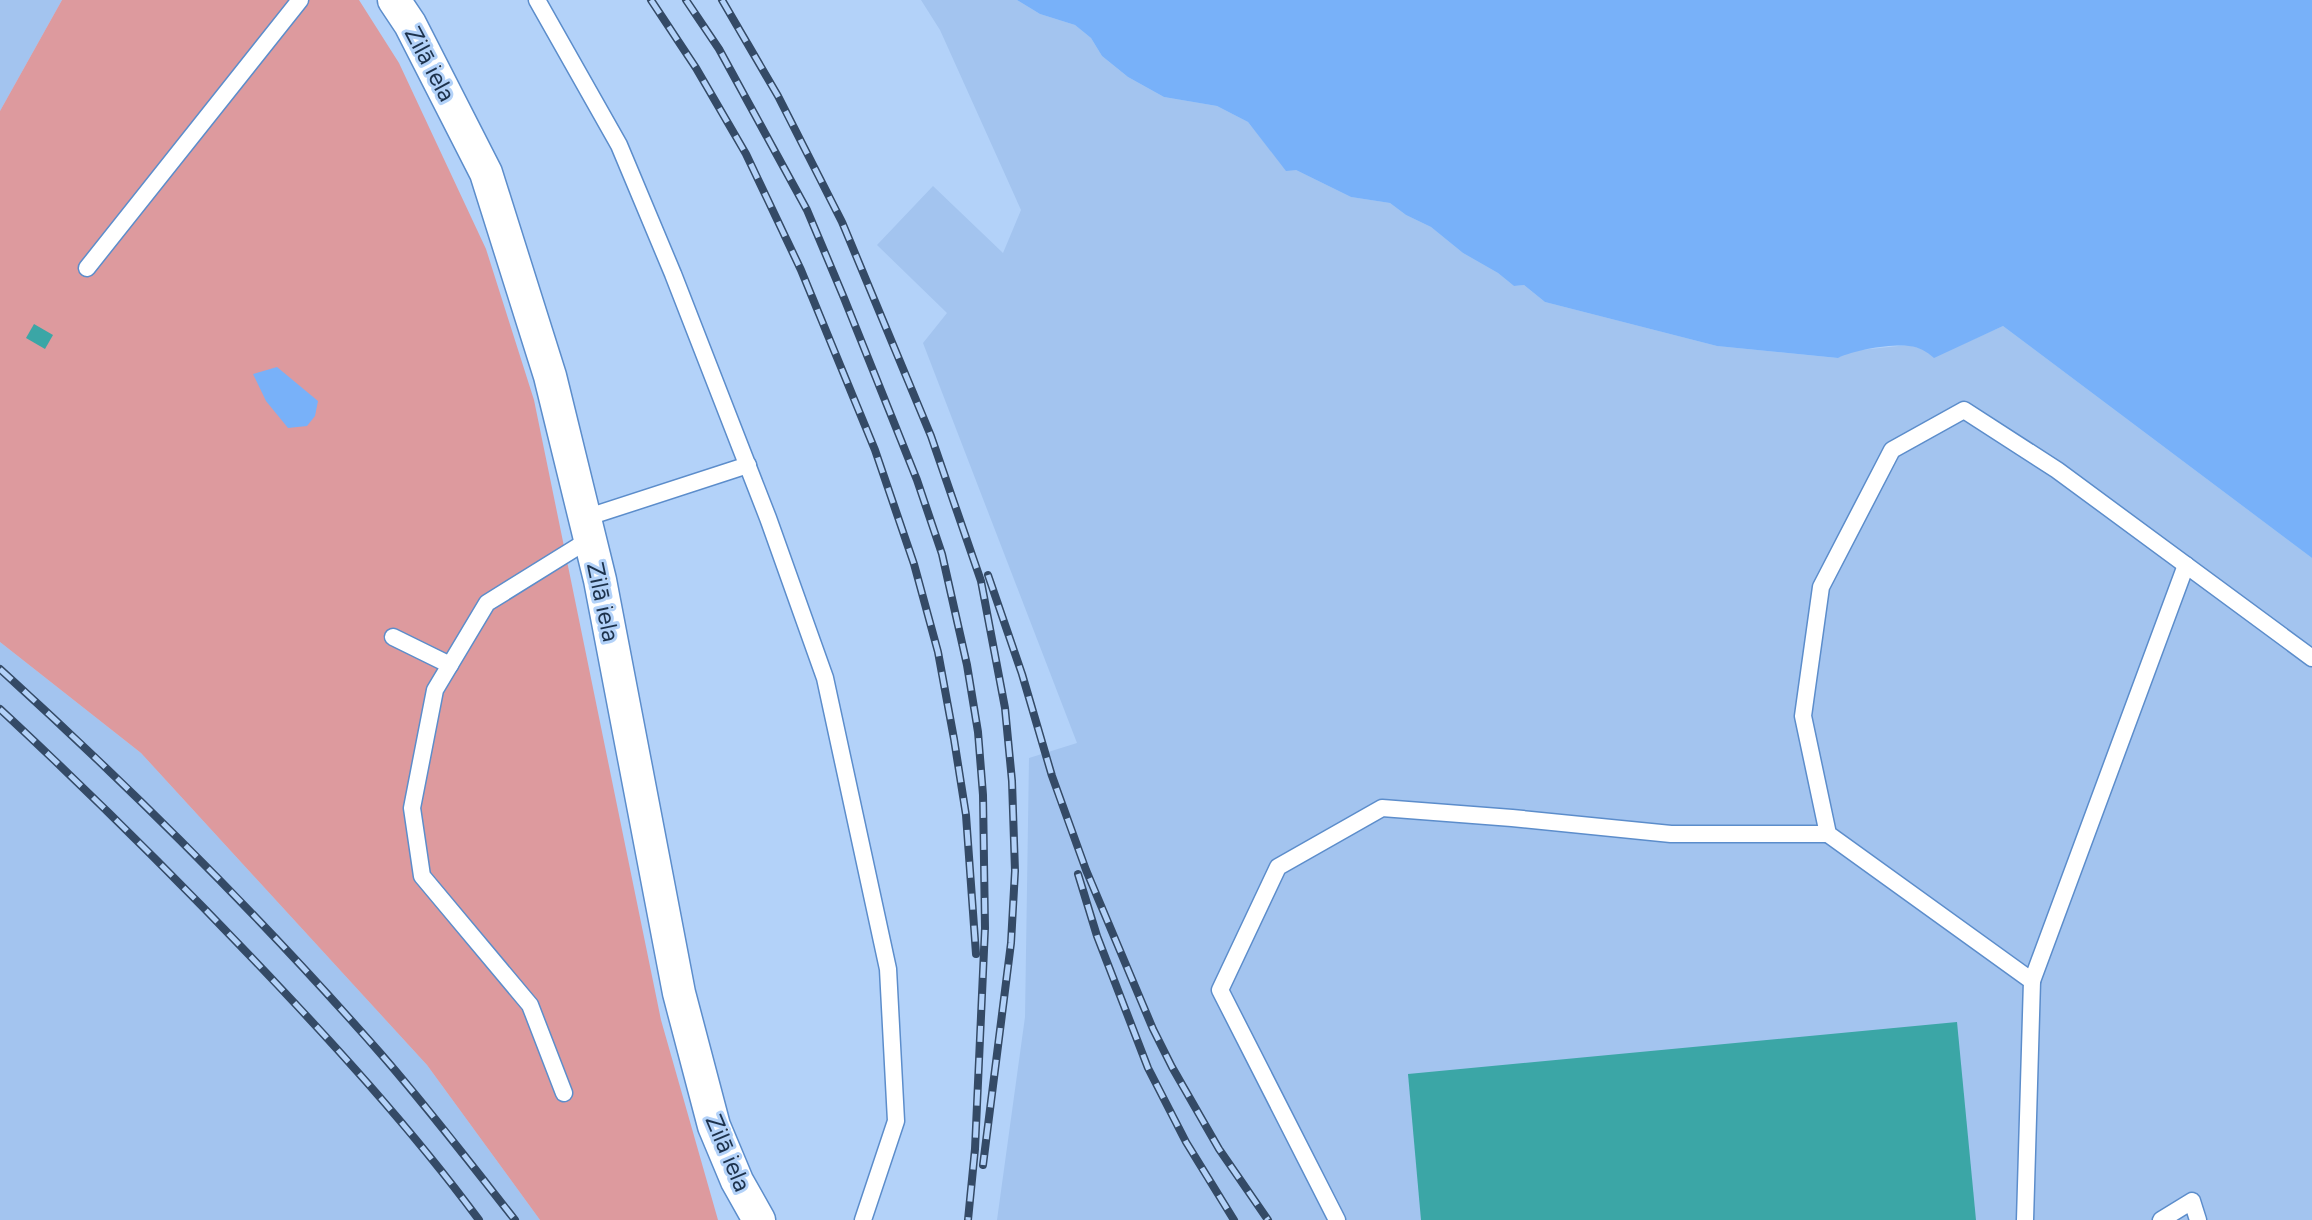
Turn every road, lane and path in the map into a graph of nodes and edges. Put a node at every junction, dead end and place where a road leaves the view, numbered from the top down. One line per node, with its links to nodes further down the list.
1 (300, 0): 4 (lane)
2 (394, 0): 6 (street, Zilā iela)
3 (537, 0): 5 (lane)
4 (87, 268)
5 (748, 465): 6 (lane); 15 (lane)
6 (587, 529): 10 (lane); 14 (street, Zilā iela)
7 (2186, 565): 9 (lane); 11 (lane); 12 (lane)
8 (393, 637): 10 (lane)
9 (2312, 658)
10 (450, 665): 13 (lane)
11 (1828, 834): 12 (lane); 16 (lane)
12 (2032, 981): 17 (lane)
13 (564, 1093)
14 (760, 1220)
15 (863, 1220)
16 (1337, 1220)
17 (2025, 1220)
18 (2161, 1220): 19 (lane)
19 (2197, 1220)

